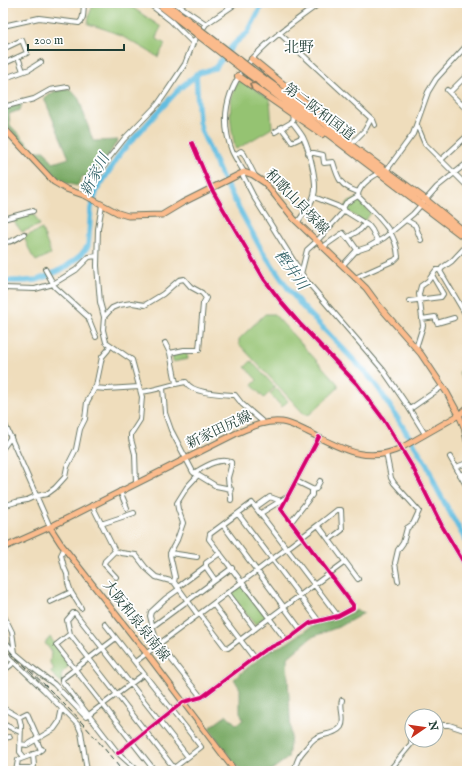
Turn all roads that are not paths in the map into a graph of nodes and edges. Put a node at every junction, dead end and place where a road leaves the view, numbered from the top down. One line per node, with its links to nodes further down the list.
1 (84, 3): 9 (street)
2 (148, 3): 12 (street)
3 (157, 3): 10 (highway, 第二阪和国道)
4 (165, 3): 10 (highway, 第二阪和国道)
5 (175, 3): 8 (street)
6 (238, 3): 8 (street)
7 (320, 3): 11 (street)
8 (206, 24): 12 (street)
9 (3, 26)
10 (198, 32): 20 (highway, 第二阪和国道, bridge)
11 (279, 33): 16 (street); 30 (street)
12 (193, 43): 54 (street)
13 (467, 45): 33 (street)
14 (3, 49): 15 (street)
15 (18, 57): 18 (street); 19 (street)
16 (252, 59): 22 (street); 40 (highway)
17 (41, 62): 19 (street)
18 (3, 64)
19 (23, 72): 21 (street)
20 (251, 72): 40 (highway, 第二阪和国道); 42 (highway, 第二阪和国道)
21 (3, 74)
22 (238, 76): 29 (highway, one-way to 22); 43 (street)
23 (466, 77): 26 (street)
24 (68, 87): 27 (street)
25 (467, 100): 26 (street)
26 (462, 105): 28 (street)
27 (3, 107)
28 (467, 110)
29 (293, 114): 31 (street); 42 (highway)
30 (371, 119): 32 (street); 40 (street)
31 (292, 122): 35 (street); 38 (street)
32 (375, 125)
33 (417, 125): 44 (street); 46 (street)
34 (3, 127): 54 (main road, 和歌山貝塚線)
35 (281, 127): 36 (street); 38 (street)
36 (275, 132)
37 (467, 136): 44 (street)
38 (303, 137): 41 (street)
39 (192, 143): 52 (street)
40 (352, 145): 46 (highway, 第二阪和国道)
41 (308, 153): 53 (street); 55 (street)
42 (354, 153): 47 (highway, 第二阪和国道)
43 (235, 155): 48 (street); 50 (street)
44 (442, 159): 49 (street)
45 (467, 163): 49 (street)
46 (386, 171): 47 (street); 56 (highway, 第二阪和国道)
47 (378, 172): 53 (street); 56 (highway, 第二阪和国道)
48 (243, 173): 50 (main road, 和歌山貝塚線); 52 (main road, 和歌山貝塚線); 80 (street)
49 (454, 173): 51 (street); 56 (street)
50 (255, 176): 62 (main road, 和歌山貝塚線)
51 (467, 186)
52 (212, 188): 57 (main road, 和歌山貝塚線); 110 (street)
53 (358, 194): 58 (street); 64 (street)
54 (88, 197): 57 (main road, 和歌山貝塚線)
55 (314, 197): 58 (street); 62 (street)
56 (423, 202): 61 (street); 66 (highway, 第二阪和国道); 68 (highway, 第二阪和国道)
57 (101, 204): 76 (street)
58 (343, 210): 63 (street); 71 (street)
59 (33, 212): 60 (street)
60 (3, 219)
61 (406, 220): 64 (street); 69 (street)
62 (298, 222): 71 (main road, 和歌山貝塚線)
63 (365, 224): 67 (street); 72 (street)
64 (391, 232): 72 (street); 82 (street)
65 (24, 234): 70 (street)
66 (467, 234)
67 (348, 238): 74 (street); 75 (street)
68 (467, 239)
69 (421, 240)
70 (3, 241)
71 (317, 241): 74 (main road, 和歌山貝塚線); 80 (street)
72 (378, 242): 75 (street)
73 (467, 245): 79 (street)
74 (323, 248): 77 (main road, 和歌山貝塚線)
75 (358, 251): 77 (street)
76 (97, 256): 83 (street); 87 (street)
77 (343, 265): 82 (main road, 和歌山貝塚線)
78 (46, 269): 83 (street)
79 (441, 270): 81 (street); 88 (street)
80 (301, 272): 102 (street)
81 (432, 275): 85 (street); 85 (street)
82 (355, 278): 94 (main road, 和歌山貝塚線)
83 (52, 284): 84 (street); 91 (street)
84 (3, 288)
85 (419, 300): 86 (street); 90 (street)
86 (409, 301)
87 (104, 317): 93 (street); 95 (street)
88 (467, 317)
89 (454, 318): 90 (street)
90 (422, 319): 94 (street)
91 (96, 337)
92 (165, 343): 95 (street)
93 (110, 345): 98 (street); 100 (street)
94 (416, 348): 97 (main road, 和歌山貝塚線)
95 (170, 353): 96 (street)
96 (176, 383): 99 (street); 105 (street)
97 (443, 386): 102 (street); 103 (main road, 和歌山貝塚線)
98 (94, 388): 100 (street); 128 (street)
99 (163, 388): 100 (street); 114 (street)
100 (140, 390): 122 (street)
101 (467, 408): 103 (main road, 新家田尻線)
102 (410, 409): 106 (street)
103 (460, 415): 106 (main road, 新家田尻線); 109 (main road, 和歌山貝塚線)
104 (3, 420): 108 (street)
105 (264, 423): 107 (main road, 新家田尻線); 114 (main road, 新家田尻線)
106 (425, 435): 110 (main road, 新家田尻線)
107 (319, 437): 112 (main road, 新家田尻線); 120 (street)
108 (11, 438): 111 (street); 128 (street)
109 (467, 441)
110 (401, 447): 112 (main road, 新家田尻線); 158 (street)
111 (3, 448)
112 (386, 453): 164 (street)
113 (450, 456): 116 (street)
114 (186, 458): 118 (street); 122 (main road, 新家田尻線)
115 (467, 463): 116 (street)
116 (456, 467): 119 (street)
117 (467, 472): 119 (street)
118 (196, 474): 124 (street); 124 (street); 151 (street)
119 (460, 475): 123 (street)
120 (296, 481): 126 (street); 129 (street)
121 (320, 481): 126 (street)
122 (136, 483): 125 (main road, 新家田尻線)
123 (467, 487)
124 (231, 489): 130 (street)
125 (120, 490): 132 (main road, 新家田尻線); 135 (street)
126 (312, 490): 140 (street)
127 (3, 495): 133 (street)
128 (36, 496): 133 (street); 144 (street)
129 (289, 496): 131 (street); 136 (street)
130 (231, 500)
131 (279, 502): 134 (street); 136 (street); 138 (street)
132 (92, 505): 141 (street); 144 (main road, 新家田尻線)
133 (3, 506)
134 (256, 507): 138 (street); 139 (street)
135 (127, 508)
136 (281, 509): 140 (street)
137 (134, 513): 141 (street)
138 (261, 513): 149 (street)
139 (238, 514): 142 (street); 154 (street)
140 (291, 522): 145 (street)
141 (101, 524): 150 (street)
142 (223, 525): 152 (street); 159 (street)
143 (318, 526): 145 (street); 146 (street); 146 (street)
144 (50, 527): 147 (main road); 148 (main road, 大阪和泉泉南線)
145 (302, 537): 149 (street); 160 (street)
146 (329, 540): 155 (street)
147 (3, 548)
148 (64, 549): 169 (street); 195 (main road, 大阪和泉泉南線)
149 (287, 549): 154 (street); 167 (street)
150 (115, 551): 161 (street); 165 (street)
151 (170, 553): 153 (street); 165 (street)
152 (220, 553): 156 (street); 157 (street)
153 (197, 557)
154 (272, 560): 159 (street); 171 (street)
155 (345, 562): 160 (street); 162 (street)
156 (206, 566): 163 (street); 168 (street)
157 (232, 568): 163 (street); 166 (street)
158 (467, 568)
159 (257, 571): 166 (street); 175 (street)
160 (329, 574): 167 (street); 179 (street)
161 (116, 577)
162 (358, 579)
163 (215, 580): 172 (street)
164 (398, 581)
165 (174, 582): 168 (street)
166 (242, 582): 170 (street); 180 (street)
167 (314, 585): 171 (street); 179 (street)
168 (178, 588): 172 (street); 183 (street)
169 (71, 592): 173 (street); 176 (street)
170 (228, 593): 174 (street); 184 (street)
171 (299, 596): 175 (street); 181 (street)
172 (188, 600): 178 (street); 183 (street)
173 (50, 602)
174 (213, 604): 178 (street); 189 (street)
175 (284, 607): 180 (street); 185 (street)
176 (81, 608)
177 (3, 614): 194 (street)
178 (199, 614): 189 (street); 191 (street)
179 (338, 616): 181 (street)
180 (270, 618): 184 (street); 190 (street)
181 (318, 620): 185 (street)
182 (105, 624): 187 (street)
183 (152, 627): 191 (street)
184 (256, 629): 189 (street)
185 (301, 630): 190 (street)
186 (70, 634): 192 (street); 196 (street); 200 (street)
187 (116, 638): 192 (street); 199 (street)
188 (3, 639): 194 (street)
189 (240, 639): 197 (street)
190 (286, 640): 197 (street)
191 (160, 644): 195 (street); 205 (street)
192 (103, 648): 196 (street); 203 (street)
193 (3, 651): 198 (street)
194 (16, 653): 212 (street)
195 (147, 654): 199 (street); 207 (main road, 大阪和泉泉南線)
196 (89, 658): 200 (street); 204 (street)
197 (254, 658): 205 (street)
198 (14, 661): 201 (street); 210 (street)
199 (135, 662): 202 (street)
200 (75, 669): 208 (street); 212 (street)
201 (3, 671)
202 (144, 674): 203 (street); 211 (street)
203 (131, 684): 204 (street); 214 (street)
204 (117, 694): 208 (street); 217 (street)
205 (201, 697): 207 (street)
206 (342, 700): 237 (street)
207 (183, 702): 211 (street); 236 (main road, 大阪和泉泉南線)
208 (103, 705): 212 (street); 223 (street)
209 (3, 708): 213 (street)
210 (62, 708): 222 (street); 232 (street)
211 (172, 710): 214 (street); 229 (street)
212 (89, 716): 226 (street)
213 (19, 717): 219 (street); 222 (street)
214 (159, 721): 217 (street); 229 (street)
215 (3, 724): 219 (street)
216 (444, 725): 218 (street)
217 (146, 731): 223 (street); 230 (street)
218 (467, 731)
219 (20, 732): 224 (street)
220 (10, 737): 221 (street)
221 (3, 738)
222 (37, 739): 224 (street); 227 (street)
223 (132, 742): 226 (street); 234 (street)
224 (20, 744): 228 (street)
225 (408, 748): 238 (street)
226 (118, 753): 233 (street)
227 (33, 754): 228 (street); 231 (street)
228 (24, 757): 231 (street)
229 (188, 757): 230 (street)
230 (174, 768): 235 (street)
231 (16, 769)
232 (87, 771)
233 (138, 771)
234 (155, 771)
235 (170, 771)
236 (235, 771)
237 (294, 771)
238 (389, 771)

